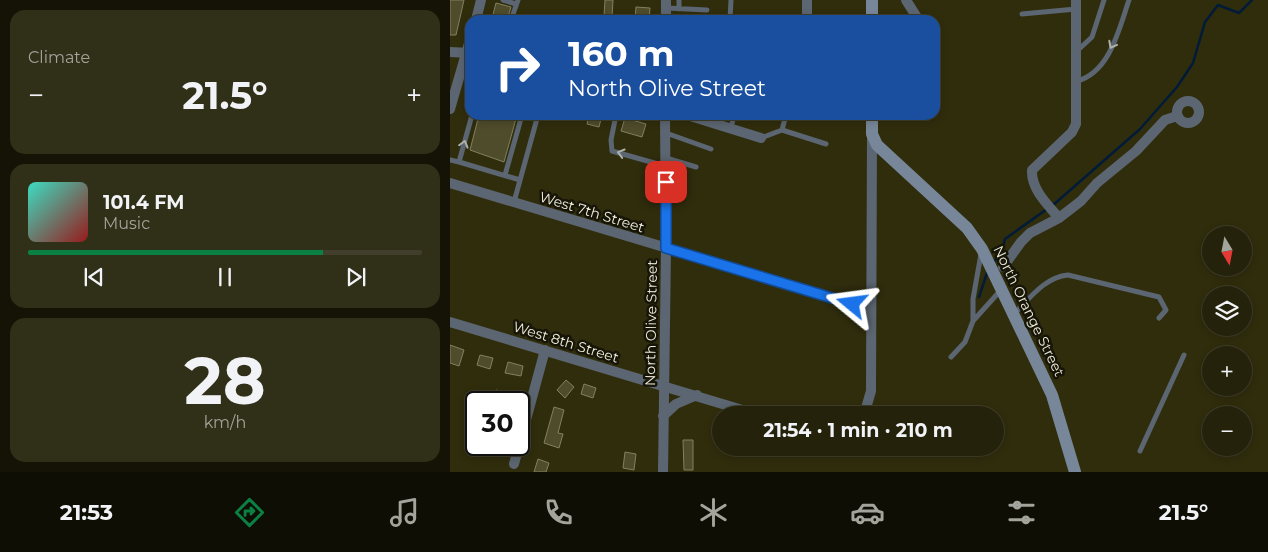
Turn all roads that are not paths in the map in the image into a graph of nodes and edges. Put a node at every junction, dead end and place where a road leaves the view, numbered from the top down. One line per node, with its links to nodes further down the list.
1 (481, 0): 16 (street)
2 (503, 0): 10 (lane)
3 (679, 0): 13 (lane)
4 (731, 0): 18 (lane)
5 (807, 0): 19 (street)
6 (872, 0): 20 (street)
7 (906, 0): 21 (street)
8 (1104, 0): 22 (lane)
9 (1130, 0): 26 (lane, one-way to 26)
10 (517, 2): 17 (lane)
11 (666, 4): 13 (lane)
12 (1077, 5): 15 (lane); 22 (street)
13 (679, 9): 14 (lane)
14 (707, 10)
15 (1022, 14)
16 (479, 15)
17 (513, 15)
18 (730, 15)
19 (807, 15)
20 (872, 15)
21 (915, 15)
22 (1077, 51): 26 (street)
23 (450, 52): 24 (street)
24 (465, 52)
25 (465, 62): 27 (street)
26 (1077, 81): 53 (street)
27 (450, 109)
28 (1177, 116): 53 (street)
29 (471, 120): 46 (lane, one-way to 29)
30 (521, 120): 49 (lane)
31 (537, 120): 50 (lane)
32 (615, 120): 47 (lane, one-way to 32)
33 (665, 120): 40 (street, North Olive Street)
34 (704, 120): 38 (street)
35 (733, 120): 38 (lane)
36 (785, 120): 39 (lane)
37 (872, 120): 41 (street)
38 (731, 128): 42 (street)
39 (782, 130): 42 (lane); 43 (lane)
40 (665, 133): 44 (lane); 47 (street, North Olive Street)
41 (872, 134): 55 (street, North Orange Street); 58 (street)
42 (761, 138)
43 (826, 144)
44 (711, 149)
45 (450, 160): 46 (lane)
46 (459, 162): 49 (lane)
47 (666, 162): 48 (lane); 54 (street, North Olive Street)
48 (696, 167)
49 (505, 175): 50 (lane)
50 (520, 180): 52 (lane)
51 (450, 183): 52 (street, West 7th Street)
52 (514, 202): 54 (street, West 7th Street)
53 (1056, 214): 56 (street)
54 (666, 248): 58 (street, West 7th Street); 66 (street, North Olive Street)
55 (982, 249): 57 (street, North Orange Street); 61 (lane)
56 (1004, 267)
57 (1003, 289): 59 (street, North Orange Street); 61 (lane)
58 (871, 309): 69 (street)
59 (1014, 314): 60 (lane); 74 (street, North Orange Street)
60 (1159, 318)
61 (973, 321): 65 (lane)
62 (450, 322): 63 (street, West 8th Street)
63 (545, 350): 66 (street, West 8th Street); 72 (street)
64 (1184, 355): 71 (lane)
65 (951, 357)
66 (663, 385): 67 (street, West 8th Street); 70 (street, North Olive Street)
67 (697, 395): 68 (street, West 8th Street); 70 (street)
68 (731, 406)
69 (867, 406)
70 (663, 416): 73 (street, North Olive Street)
71 (1140, 451)
72 (514, 464)
73 (663, 472)
74 (1075, 472)

